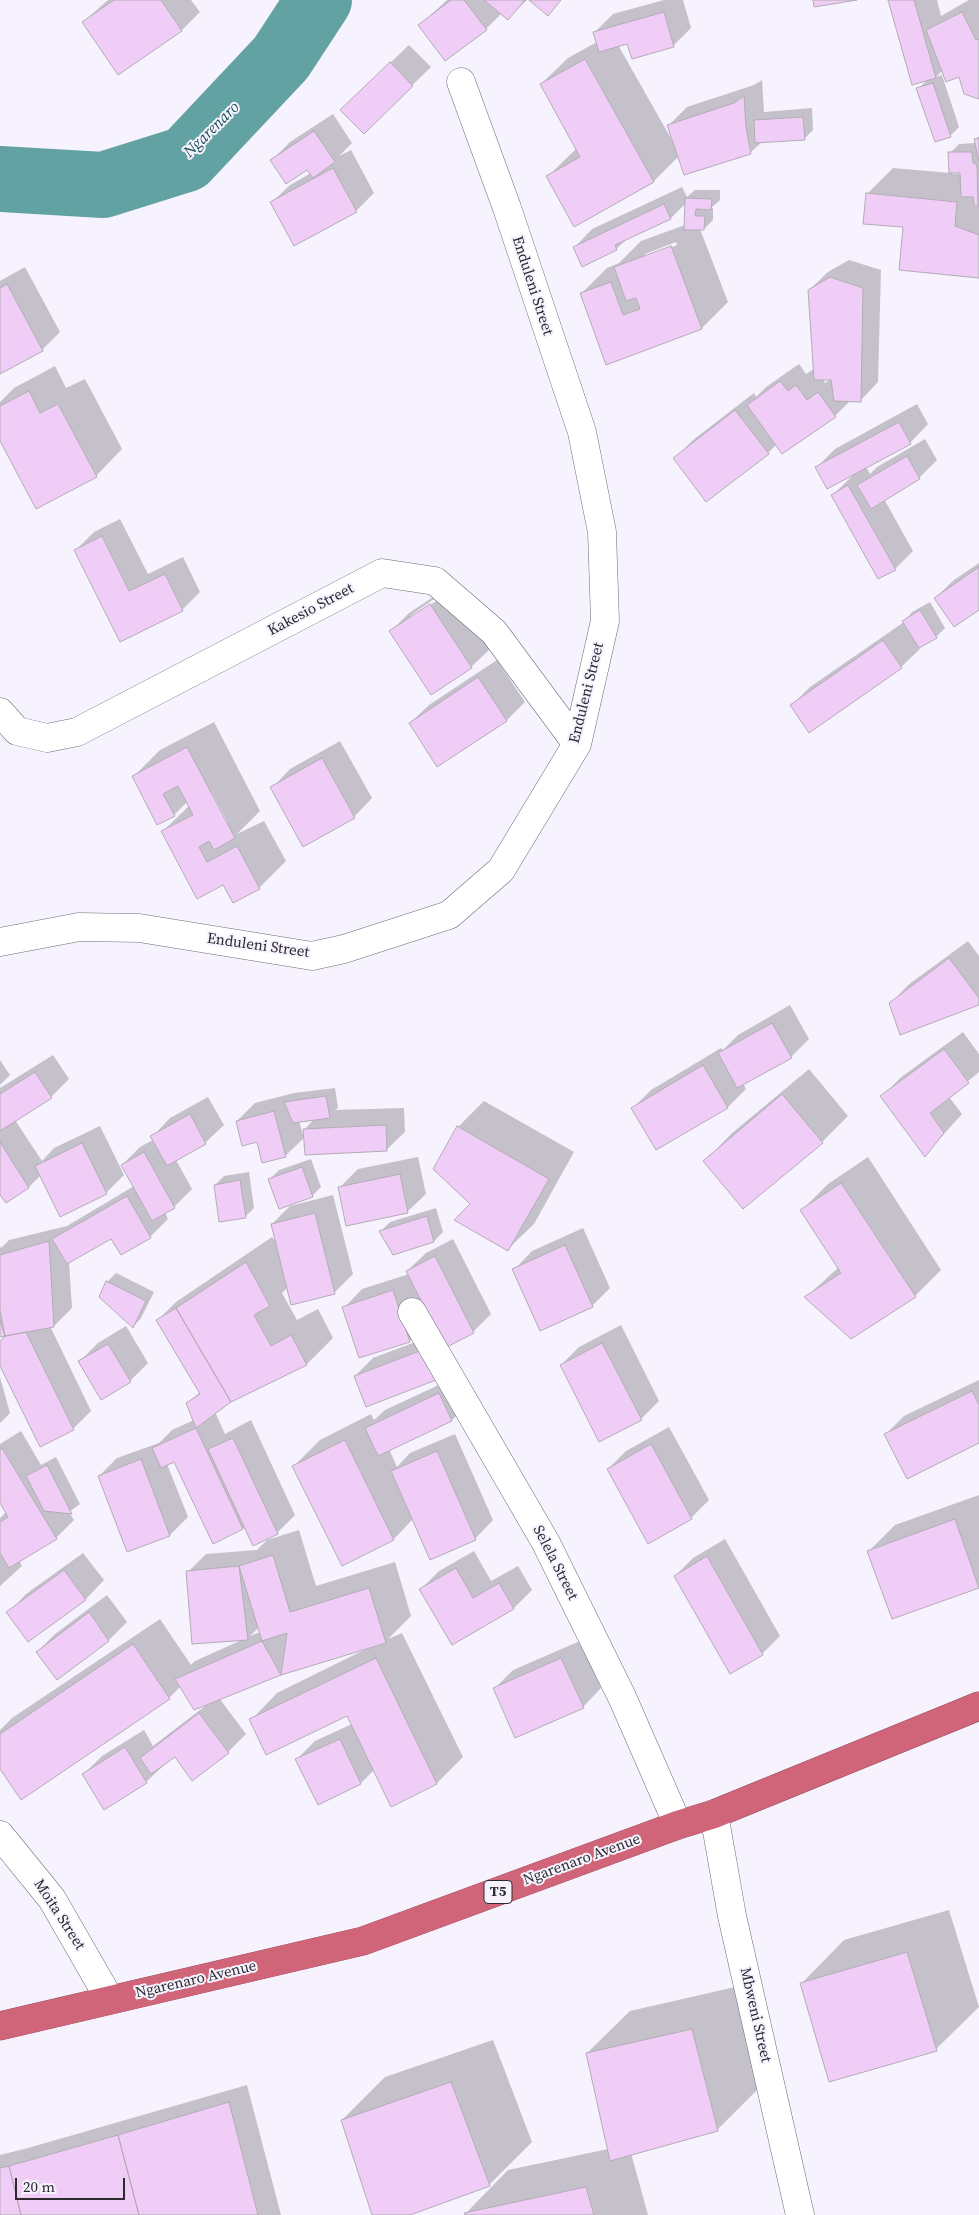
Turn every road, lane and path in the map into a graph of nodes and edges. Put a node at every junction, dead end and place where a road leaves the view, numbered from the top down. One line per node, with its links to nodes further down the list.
1 (461, 82): 3 (street, Enduleni Street)
2 (0, 712): 3 (street, Kakesio Street)
3 (577, 744): 4 (street, Enduleni Street)
4 (0, 942)
5 (412, 1312): 8 (street, Selela Street)
6 (978, 1709): 7 (highway, Ngarenaro Avenue / T5)
7 (714, 1814): 8 (highway, Ngarenaro Avenue / T5); 12 (street, Mbweni Street)
8 (678, 1825): 10 (highway, Ngarenaro Avenue / T5)
9 (0, 1835): 10 (street, Moita Street)
10 (110, 2000): 11 (highway, Ngarenaro Avenue / T5)
11 (0, 2026)
12 (800, 2215)

